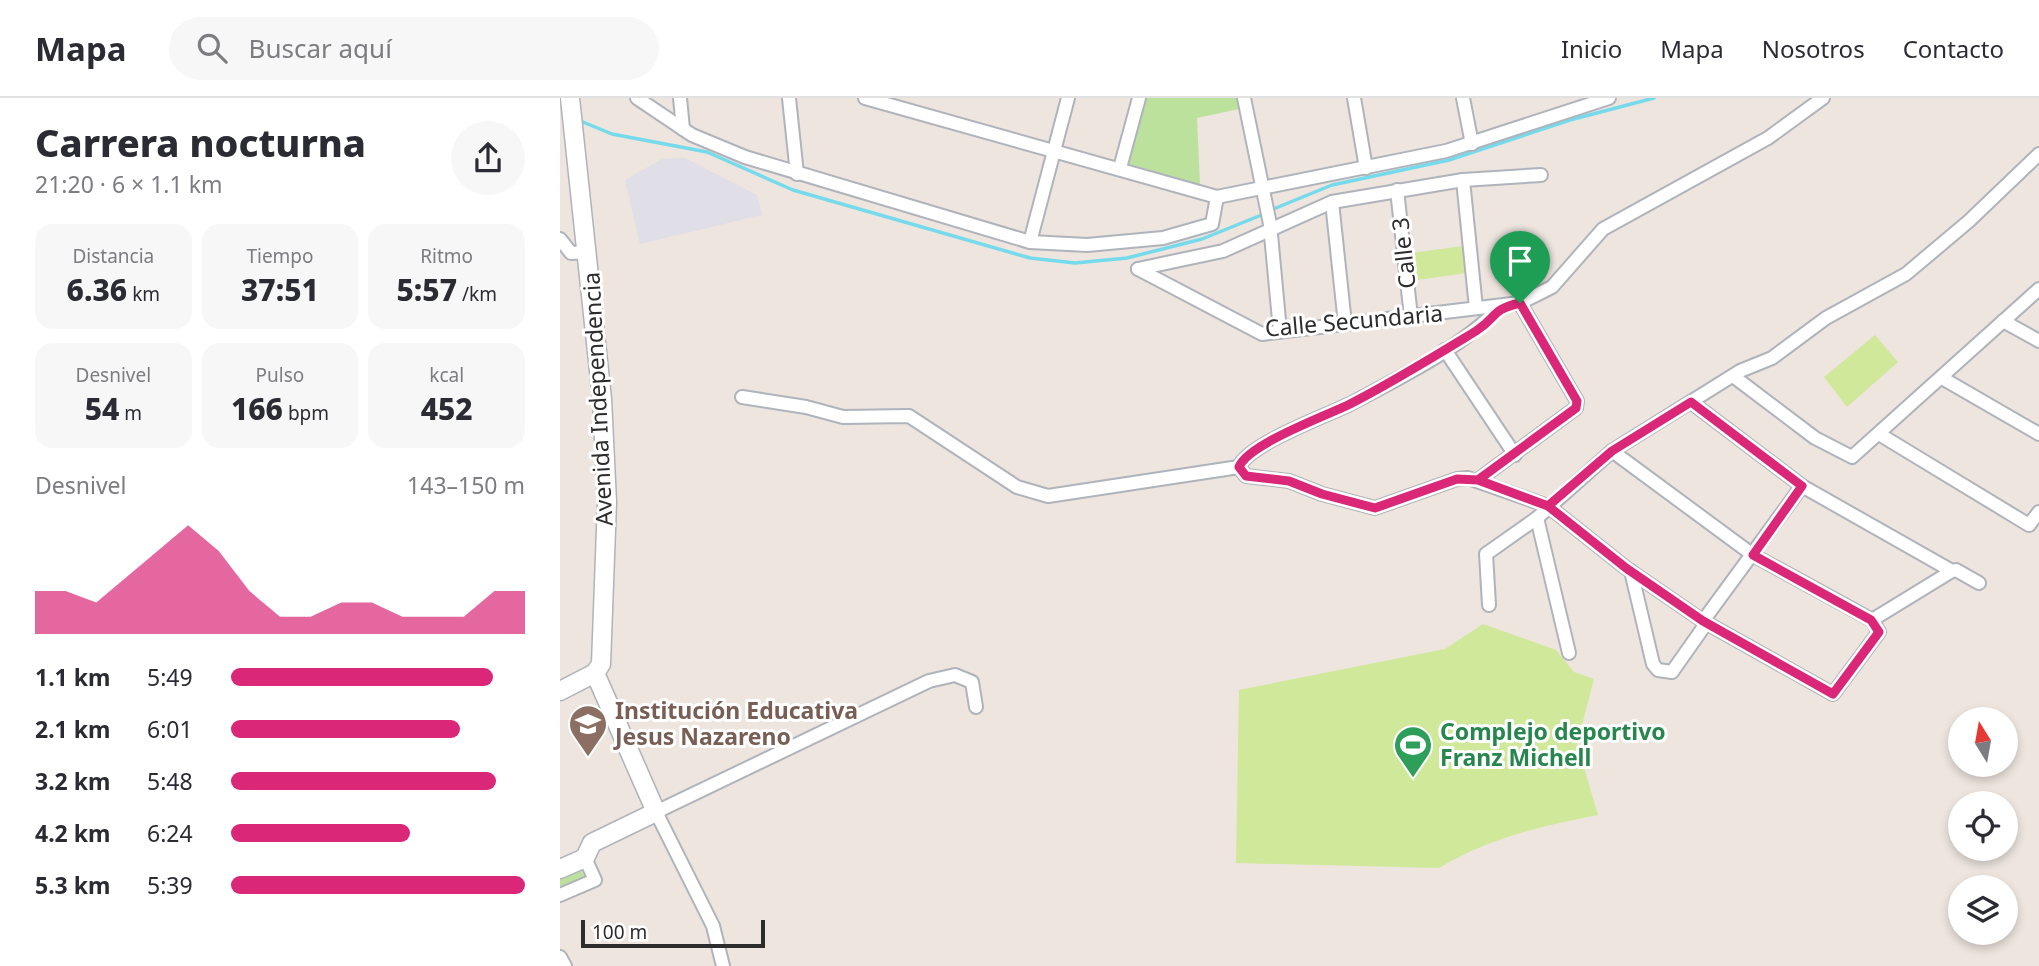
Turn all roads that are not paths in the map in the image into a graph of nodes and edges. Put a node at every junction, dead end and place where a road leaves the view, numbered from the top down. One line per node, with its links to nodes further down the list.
1 (637, 98): 14 (street)
2 (680, 98): 14 (street)
3 (789, 98): 20 (street)
4 (865, 98): 16 (street)
5 (1068, 98): 16 (street)
6 (1139, 98): 19 (street)
7 (1244, 98): 24 (street)
8 (1354, 98): 18 (street)
9 (1463, 98): 15 (street)
10 (1609, 98): 13 (street)
11 (1823, 98): 32 (street, Calle Secundaria)
12 (571, 104): 30 (main road, Avenida Independencia)
13 (1569, 104): 15 (street)
14 (682, 129): 20 (street)
15 (1472, 144): 18 (street)
16 (1053, 150): 19 (street); 29 (street)
17 (2039, 154): 41 (street)
18 (1366, 168): 24 (street)
19 (1120, 169): 25 (street)
20 (797, 174): 29 (street)
21 (1541, 175): 22 (street)
22 (1463, 180): 23 (street); 34 (street)
23 (1397, 190): 26 (street); 35 (street, Calle 3)
24 (1264, 193): 25 (street); 27 (street)
25 (1217, 197): 29 (street)
26 (1332, 202): 27 (street); 37 (street)
27 (1270, 228): 38 (street); 38 (street, Calle Secundaria)
28 (560, 239): 30 (street)
29 (1030, 242)
30 (588, 252): 63 (main road, Avenida Independencia)
31 (2039, 289): 36 (street)
32 (1520, 303): 33 (street, Calle Secundaria); 48 (street)
33 (1500, 307): 34 (street, Calle Secundaria); 40 (street)
34 (1476, 308): 35 (street, Calle Secundaria)
35 (1411, 317): 37 (street, Calle Secundaria)
36 (2003, 321): 39 (street); 42 (street)
37 (1345, 324): 38 (street, Calle Secundaria)
38 (1280, 331)
39 (2039, 341)
40 (1445, 350): 48 (street); 49 (street)
41 (1733, 376): 44 (street); 46 (street)
42 (1942, 377): 45 (street); 46 (street)
43 (743, 397): 49 (street)
44 (1691, 402): 47 (street); 51 (street)
45 (2039, 433)
46 (1878, 434): 53 (street)
47 (1612, 451): 52 (street); 55 (street)
48 (1515, 455): 50 (street)
49 (1239, 467): 50 (street)
50 (1478, 480): 52 (street)
51 (1802, 486): 55 (street); 57 (street)
52 (1548, 506): 54 (street); 56 (street)
53 (2039, 512)
54 (1537, 517): 59 (street); 62 (street)
55 (1753, 555): 60 (street); 61 (street)
56 (1631, 571): 61 (street); 61 (street)
57 (1952, 572): 58 (street); 60 (street)
58 (1979, 583)
59 (1489, 605)
60 (1871, 620): 61 (street)
61 (1703, 621)
62 (1569, 653)
63 (595, 673): 64 (main road); 66 (main road)
64 (560, 691)
65 (976, 707): 66 (street)
66 (656, 812): 67 (main road); 72 (street)
67 (585, 858): 68 (main road); 69 (street)
68 (560, 869)
69 (560, 895)
70 (560, 957): 71 (street)
71 (565, 966)
72 (723, 966)

